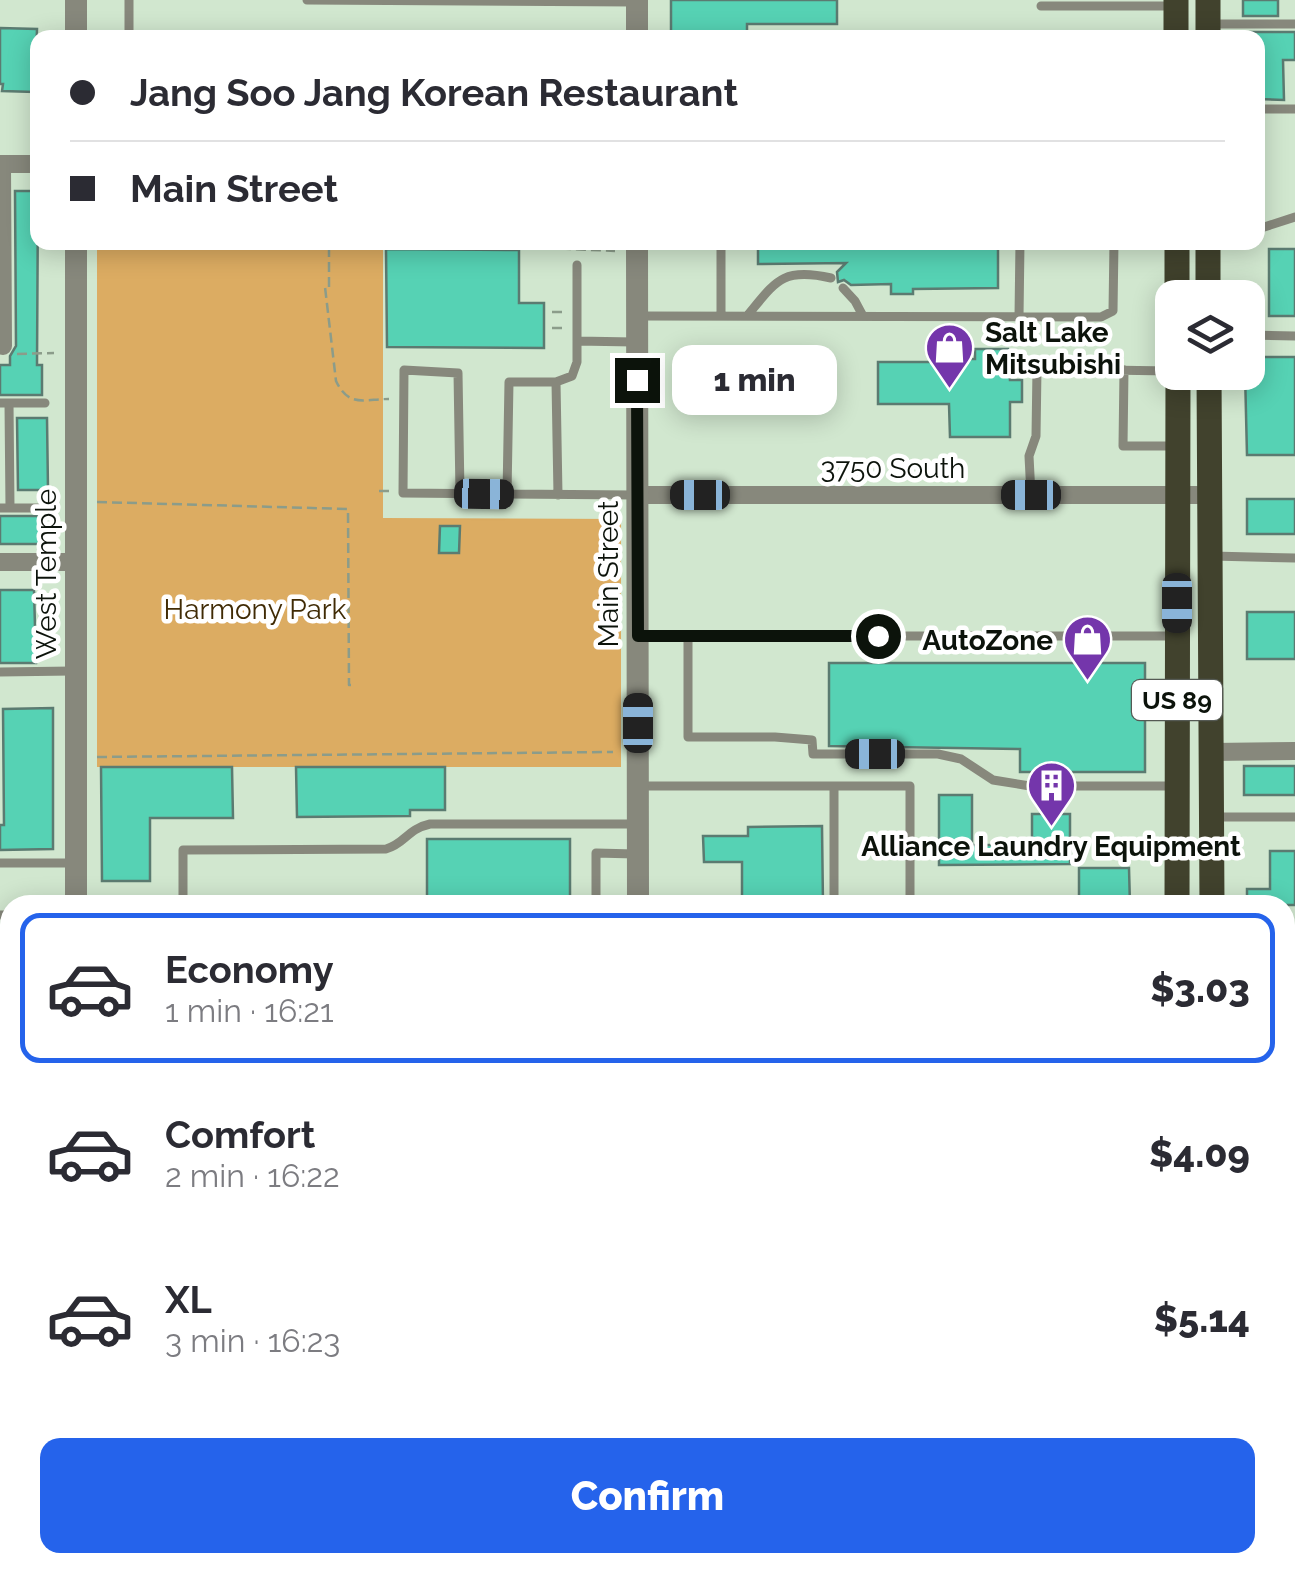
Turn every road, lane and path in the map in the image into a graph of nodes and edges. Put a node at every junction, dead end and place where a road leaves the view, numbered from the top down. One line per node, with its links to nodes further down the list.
1 (76, 0): 9 (street)
2 (129, 0): 10 (lane)
3 (637, 1): 4 (lane); 11 (street)
4 (307, 3)
5 (1176, 3): 6 (lane); 12 (main road)
6 (1041, 6)
7 (1208, 20): 8 (lane)
8 (1295, 24)
9 (76, 30)
10 (129, 30)
11 (637, 30)
12 (1176, 30)
13 (1265, 109): 14 (lane)
14 (1295, 109)
15 (1, 164): 16 (street); 18 (street)
16 (30, 164)
17 (1295, 218): 19 (lane)
18 (1, 224): 35 (street)
19 (1265, 227)
20 (86, 250): 69 (street, West Temple)
21 (329, 250): 52 (path)
22 (592, 250): 29 (path)
23 (637, 250): 36 (street, Main Street)
24 (720, 250): 37 (lane)
25 (1020, 250): 40 (lane)
26 (1114, 250): 40 (lane)
27 (1177, 250): 32 (main road)
28 (1208, 250): 33 (main road)
29 (614, 251)
30 (576, 265): 43 (lane)
31 (832, 278): 38 (lane)
32 (1177, 280)
33 (1208, 280)
34 (843, 288): 39 (lane)
35 (1, 312): 45 (street)
36 (637, 316): 37 (lane); 44 (street, Main Street)
37 (720, 316): 38 (lane)
38 (747, 316): 39 (lane)
39 (863, 316): 40 (lane)
40 (1019, 317)
41 (1265, 336): 42 (lane)
42 (1295, 336)
43 (576, 340): 44 (lane); 49 (lane)
44 (637, 342): 59 (street, Main Street)
45 (11, 350): 46 (path)
46 (56, 354)
47 (1124, 370): 48 (lane); 55 (lane); 60 (lane)
48 (1155, 371)
49 (556, 382): 57 (lane); 58 (lane)
50 (1176, 390): 55 (main road, US 89)
51 (1208, 390): 62 (main road, US 89)
52 (379, 399)
53 (45, 402): 54 (lane)
54 (4, 403): 64 (lane)
55 (1178, 446): 61 (main road, US 89)
56 (460, 494): 56 (lane); 57 (lane)
57 (507, 494): 58 (lane)
58 (558, 495): 59 (lane)
59 (638, 495): 60 (street, 3750 South); 70 (street, Main Street)
60 (1031, 495): 61 (street, 3750 South)
61 (1178, 495): 62 (street, 3750 South); 72 (main road, US 89)
62 (1208, 496): 66 (main road, US 89)
63 (97, 502): 75 (path)
64 (5, 508): 65 (lane)
65 (44, 508)
66 (1209, 556): 67 (lane); 77 (main road, US 89)
67 (1295, 558)
68 (0, 562): 69 (street)
69 (75, 562): 74 (street, West Temple)
70 (638, 636): 71 (lane); 80 (street, Main Street)
71 (688, 636): 72 (lane); 82 (lane)
72 (1177, 636): 82 (main road, US 89)
73 (0, 672): 74 (lane)
74 (76, 672): 87 (street, West Temple)
75 (351, 685)
76 (613, 752): 79 (path)
77 (1212, 752): 78 (street); 83 (main road, US 89)
78 (1295, 752)
79 (97, 756)
80 (638, 786): 81 (lane); 85 (street, Main Street)
81 (834, 786): 93 (lane); 94 (lane)
82 (1176, 786): 95 (main road, US 89)
83 (1212, 816): 84 (lane); 96 (main road, US 89)
84 (1295, 817)
85 (638, 824): 86 (street, Main Street); 90 (lane)
86 (638, 854): 91 (lane); 92 (street, Main Street)
87 (75, 862): 88 (lane); 89 (street, West Temple)
88 (0, 863)
89 (76, 895)
90 (183, 895)
91 (596, 895)
92 (638, 895)
93 (834, 895)
94 (910, 895)
95 (1177, 895)
96 (1212, 895)

